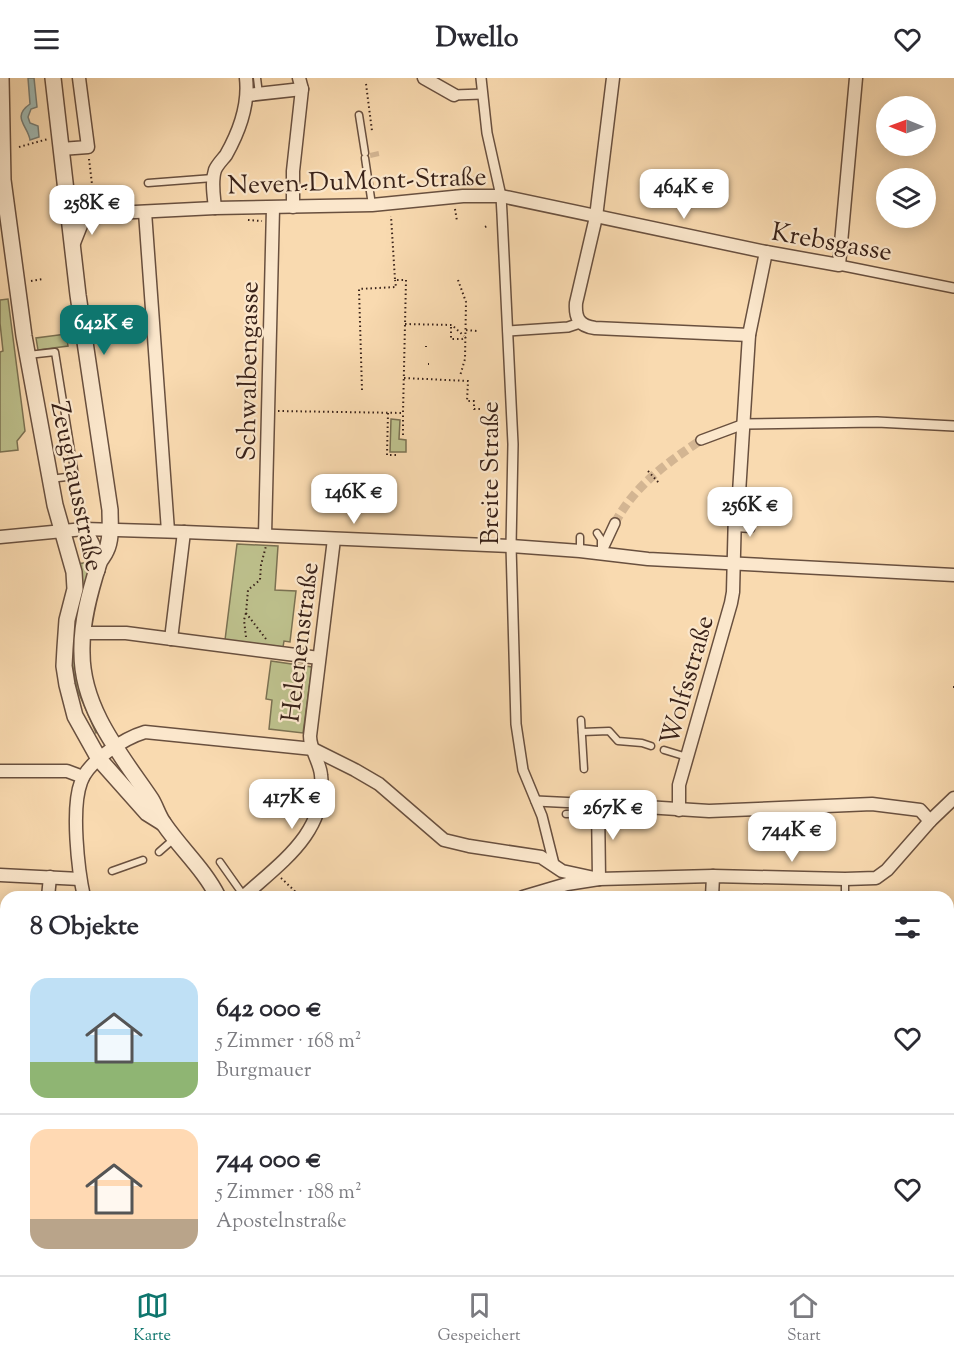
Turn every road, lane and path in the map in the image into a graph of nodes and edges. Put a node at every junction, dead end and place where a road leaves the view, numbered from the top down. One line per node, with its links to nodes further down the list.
1 (1, 78): 24 (street, Zeughausstraße)
2 (53, 78): 20 (street)
3 (79, 78): 19 (street)
4 (246, 78): 12 (street)
5 (257, 78): 12 (lane)
6 (424, 78): 14 (street)
7 (481, 78): 13 (street, Breite Straße)
8 (613, 78): 36 (street)
9 (856, 78): 42 (street)
10 (301, 83): 12 (street); 31 (street)
11 (366, 84): 16 (path)
12 (254, 94): 22 (street)
13 (482, 94): 14 (street); 29 (street, Breite Straße)
14 (454, 95)
15 (359, 115): 30 (lane)
16 (373, 140)
17 (40, 141): 18 (path)
18 (19, 147)
19 (88, 147): 20 (street); 35 (path)
20 (61, 149): 28 (street)
21 (479, 177): 23 (path)
22 (214, 178): 25 (lane); 32 (street)
23 (465, 178)
24 (1, 180): 53 (street, Zeughausstraße)
25 (148, 183)
26 (302, 189): 27 (path)
27 (317, 189)
28 (66, 193): 35 (street); 40 (street)
29 (501, 196): 30 (street, Neven-DuMont-Straße); 36 (street, Neven-DuMont-Straße); 51 (street, Breite Straße)
30 (372, 205): 31 (street, Neven-DuMont-Straße)
31 (293, 207): 33 (street, Neven-DuMont-Straße)
32 (214, 208): 33 (street, Neven-DuMont-Straße); 34 (street, Neven-DuMont-Straße)
33 (273, 208): 60 (street, Schwalbengasse)
34 (145, 212): 35 (street, Neven-DuMont-Straße); 77 (street)
35 (95, 214): 40 (street)
36 (596, 217): 41 (street, Krebsgasse); 46 (street)
37 (248, 221): 38 (path)
38 (262, 221)
39 (392, 224): 43 (path)
40 (73, 248): 74 (street)
41 (766, 252): 42 (street, Krebsgasse); 52 (street, Wolfsstraße)
42 (839, 265): 45 (street, Krebsgasse)
43 (395, 280): 47 (path); 56 (path)
44 (458, 280): 49 (path)
45 (954, 288)
46 (580, 323): 51 (street); 52 (street)
47 (405, 324): 48 (path); 55 (path)
48 (452, 325): 48 (path)
49 (466, 330): 50 (path); 54 (path)
50 (477, 331)
51 (508, 331): 84 (street, Breite Straße)
52 (749, 335): 63 (street, Wolfsstraße)
53 (27, 355): 69 (street, Zeughausstraße); 69 (lane)
54 (460, 376)
55 (404, 378): 59 (path); 62 (path)
56 (362, 390)
57 (488, 401): 58 (path)
58 (491, 404)
59 (481, 409)
60 (269, 411): 61 (path); 80 (street, Schwalbengasse)
61 (388, 413): 62 (path); 67 (path)
62 (403, 413): 65 (path)
63 (744, 424): 64 (street); 66 (street); 72 (street, Wolfsstraße)
64 (954, 426)
65 (403, 435)
66 (701, 440)
67 (396, 455)
68 (648, 471): 70 (path, bridge)
69 (49, 480): 76 (street, Zeughausstraße)
70 (658, 483)
71 (615, 523): 86 (street)
72 (735, 528): 75 (lane); 87 (street, Wolfsstraße)
73 (84, 529): 74 (street); 76 (street); 88 (street)
74 (111, 529): 77 (street); 88 (street, Zeughausstraße)
75 (751, 529)
76 (61, 530): 81 (street); 103 (street, Zeughausstraße)
77 (168, 531): 78 (street)
78 (184, 532): 80 (street); 92 (street)
79 (597, 532): 86 (lane)
80 (265, 535): 83 (street); 90 (path)
81 (0, 537)
82 (580, 537): 85 (lane)
83 (334, 539): 84 (street); 95 (street, Helenenstraße)
84 (511, 546): 85 (street); 109 (street, Breite Straße)
85 (580, 551): 86 (street)
86 (600, 553): 87 (street)
87 (734, 562): 89 (street); 102 (street, Wolfsstraße)
88 (97, 570): 91 (street, Zeughausstraße)
89 (954, 574)
90 (246, 613): 93 (path); 94 (path)
91 (83, 633): 92 (street); 99 (street, Zeughausstraße)
92 (171, 639): 93 (street)
93 (246, 649): 94 (street)
94 (272, 652): 95 (street)
95 (320, 658): 100 (street, Helenenstraße)
96 (581, 720): 97 (lane)
97 (582, 732): 98 (lane); 104 (lane)
98 (651, 746)
99 (115, 747): 100 (street); 103 (street); 115 (street, Zeughausstraße)
100 (313, 749): 113 (street, Helenenstraße); 120 (street)
101 (664, 750): 102 (lane)
102 (687, 757): 110 (street, Wolfsstraße)
103 (99, 759): 106 (street); 115 (street, Zeughausstraße)
104 (584, 769)
105 (0, 771): 106 (street)
106 (83, 777): 126 (street)
107 (307, 797): 113 (lane)
108 (954, 798): 114 (street)
109 (536, 801): 111 (street); 120 (street, Breite Straße)
110 (679, 805): 111 (street); 114 (street)
111 (598, 808): 112 (lane); 127 (street)
112 (566, 814)
113 (316, 820): 122 (street, Helenenstraße)
114 (930, 820): 124 (street)
115 (163, 823): 116 (street)
116 (176, 838): 117 (lane); 130 (street)
117 (159, 852)
118 (143, 860): 121 (lane)
119 (220, 862): 131 (lane)
120 (554, 864): 127 (street); 134 (street)
121 (112, 871)
122 (268, 874): 132 (street, Helenenstraße); 133 (path)
123 (0, 875): 125 (street)
124 (713, 876): 127 (street); 136 (street)
125 (50, 877): 126 (street); 128 (street)
126 (80, 879): 129 (street)
127 (598, 879): 135 (street)
128 (49, 891)
129 (83, 891)
130 (215, 891)
131 (239, 891)
132 (250, 891)
133 (295, 891)
134 (560, 891)
135 (563, 891)
136 (712, 891)

